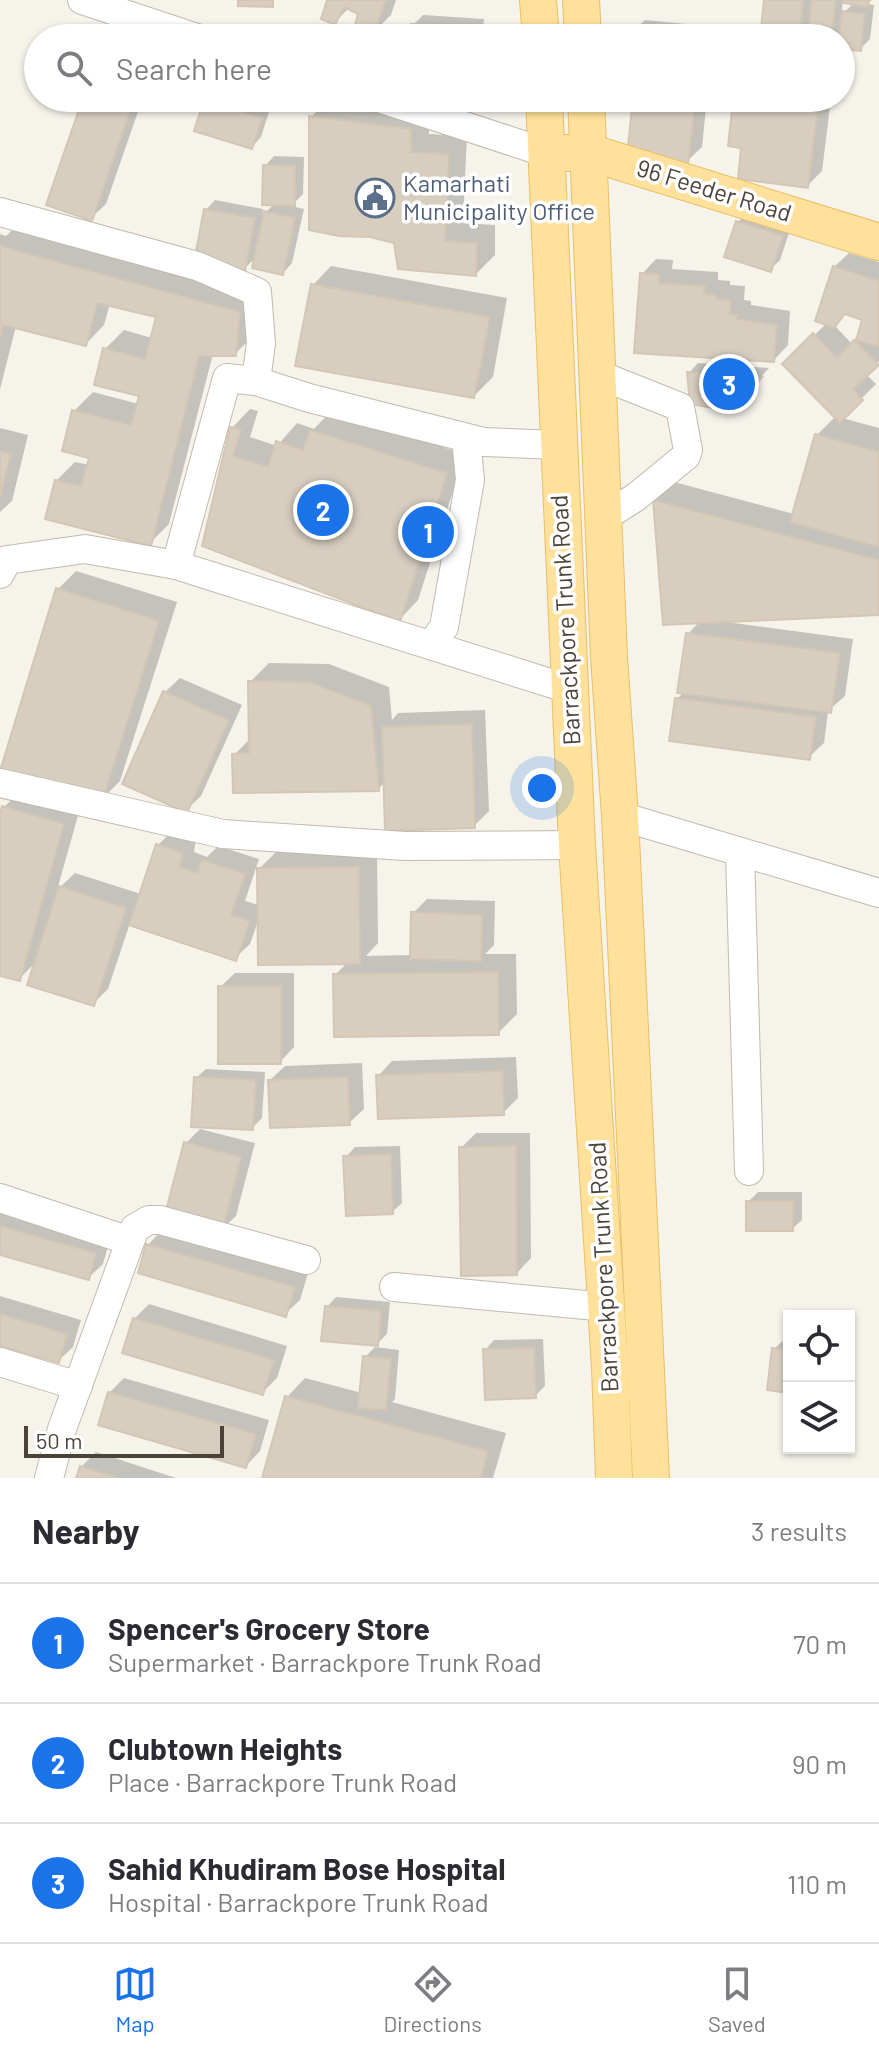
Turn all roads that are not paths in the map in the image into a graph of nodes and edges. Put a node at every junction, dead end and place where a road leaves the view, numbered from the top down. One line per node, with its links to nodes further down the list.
1 (82, 0): 4 (street)
2 (538, 0): 5 (main road)
3 (581, 0): 6 (main road)
4 (155, 24)
5 (540, 24)
6 (582, 24)
7 (422, 112): 11 (street)
8 (545, 112): 11 (main road, Barrackpore Trunk Road)
9 (587, 112): 10 (main road, Barrackpore Trunk Road)
10 (588, 152): 11 (main road, 96 Feeder Road); 13 (main road, 96 Feeder Road); 14 (main road, Barrackpore Trunk Road)
11 (547, 153): 17 (main road, Barrackpore Trunk Road)
12 (0, 212): 15 (street)
13 (879, 242)
14 (597, 374): 18 (main road, Barrackpore Trunk Road); 18 (street)
15 (256, 381): 16 (street); 20 (street)
16 (466, 438): 17 (street); 21 (street)
17 (557, 445): 22 (main road, Barrackpore Trunk Road)
18 (603, 518): 24 (main road, Barrackpore Trunk Road)
19 (2, 564): 20 (street)
20 (176, 565): 21 (street)
21 (431, 645): 22 (street)
22 (569, 689): 25 (main road, Barrackpore Trunk Road)
23 (0, 783): 25 (street)
24 (620, 816): 26 (street); 38 (main road, Barrackpore Trunk Road)
25 (577, 845): 33 (main road, Barrackpore Trunk Road)
26 (740, 852): 27 (street); 28 (street)
27 (879, 893)
28 (749, 1171)
29 (0, 1198): 30 (street)
30 (130, 1241): 31 (street); 35 (street)
31 (306, 1260)
32 (394, 1287): 33 (street)
33 (607, 1307): 37 (main road, Barrackpore Trunk Road)
34 (0, 1362): 35 (street)
35 (78, 1386): 36 (street)
36 (49, 1478)
37 (614, 1478)
38 (651, 1478)

